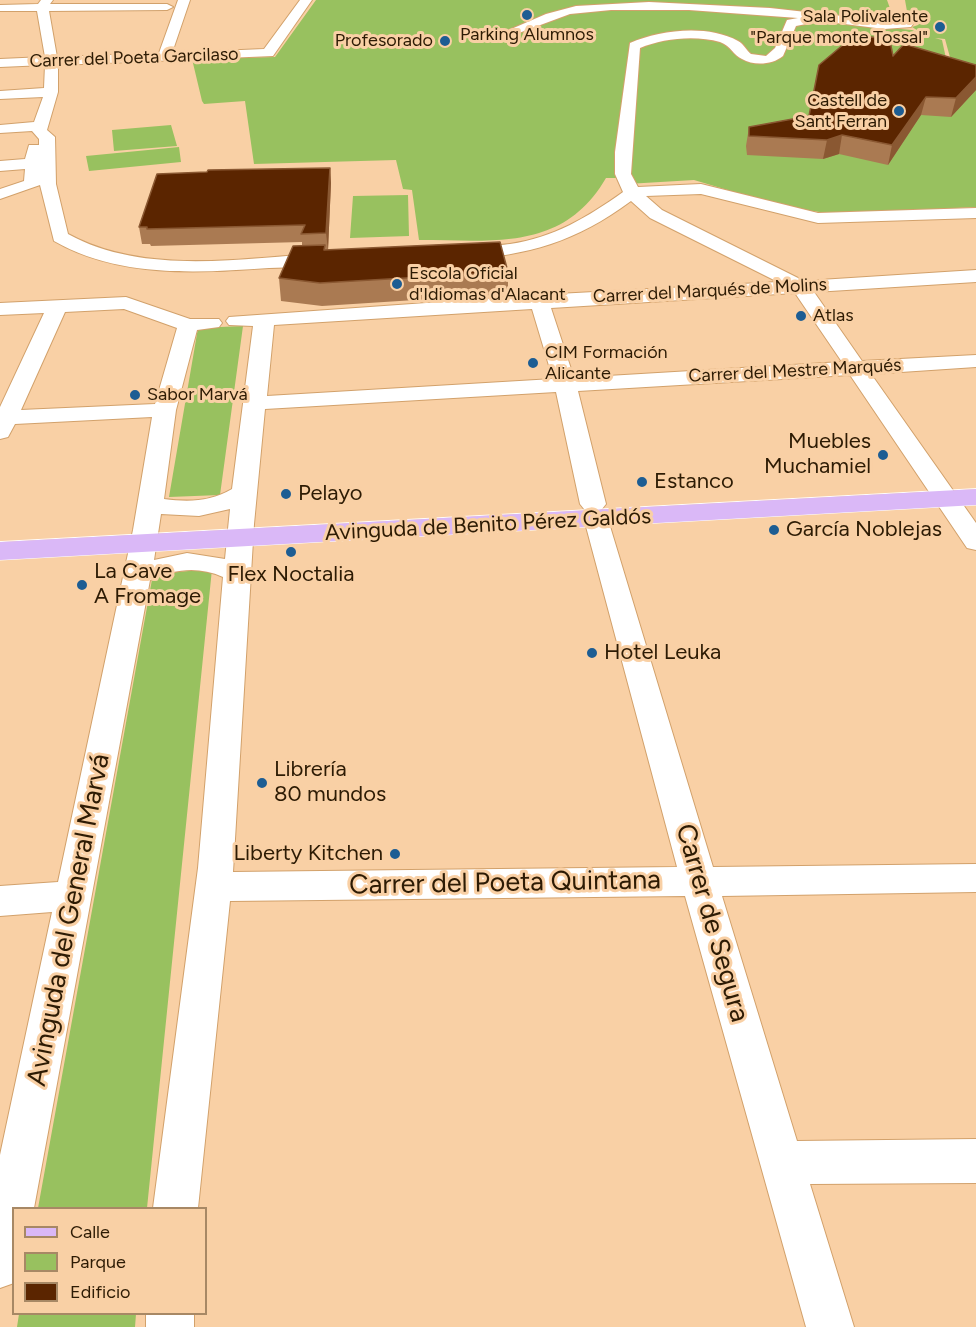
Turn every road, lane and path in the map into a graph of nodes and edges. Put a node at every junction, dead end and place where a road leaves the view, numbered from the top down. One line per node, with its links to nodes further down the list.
1 (184, 0): 9 (street)
2 (306, 0): 9 (street, Carrer del Poeta Garcilaso)
3 (45, 4): 4 (street); 5 (street); 10 (street)
4 (167, 6)
5 (0, 8)
6 (789, 18): 7 (street); 8 (street); 19 (street)
7 (909, 21)
8 (508, 33)
9 (165, 56): 10 (street, Carrer del Poeta Garcilaso)
10 (51, 61): 11 (street, Carrer del Poeta Garcilaso); 12 (street)
11 (0, 63)
12 (51, 92): 13 (street); 14 (street)
13 (0, 95)
14 (39, 128): 15 (street); 16 (street); 22 (street)
15 (0, 129)
16 (33, 163): 17 (street); 18 (street)
17 (0, 166)
18 (0, 194)
19 (637, 198): 20 (street); 21 (street); 24 (street)
20 (976, 213)
21 (439, 255)
22 (348, 259)
23 (976, 276): 24 (street, Carrer del Marqués de Molins)
24 (793, 282): 25 (street, Carrer del Marqués de Molins); 29 (street)
25 (539, 301): 30 (street, Carrer de Segura); 31 (street, Carrer del Marqués de Molins)
26 (57, 307): 27 (street); 32 (street, Avinguda del General Marvá); 33 (street)
27 (0, 309)
28 (976, 361): 29 (street, Carrer del Mestre Marqués)
29 (856, 368): 30 (street, Carrer del Mestre Marqués); 36 (street)
30 (565, 384): 31 (street, Carrer del Mestre Marqués); 38 (street, Carrer de Segura)
31 (255, 403): 35 (street)
32 (165, 410): 33 (street); 41 (street, Avinguda del General Marvá)
33 (2, 422)
34 (976, 485): 36 (main road, Avinguda de Benito Pérez Galdós)
35 (244, 493): 39 (street); 41 (street)
36 (942, 493): 37 (main road, Avinguda de Benito Pérez Galdós); 38 (main road, Avinguda de Benito Pérez Galdós); 42 (street)
37 (976, 497)
38 (595, 512): 39 (main road, Avinguda de Benito Pérez Galdós); 46 (street, Carrer de Segura)
39 (240, 531): 41 (main road, Avinguda de Benito Pérez Galdós); 44 (street)
40 (0, 538): 41 (main road, Avinguda de Benito Pérez Galdós)
41 (144, 538): 43 (main road, Avinguda de Benito Pérez Galdós); 44 (street); 48 (street, Avinguda del General Marvá)
42 (976, 542)
43 (0, 551)
44 (237, 573): 47 (street)
45 (976, 878): 46 (street, Carrer del Poeta Quintana)
46 (699, 881): 47 (street, Carrer del Poeta Quintana); 51 (street, Carrer de Segura)
47 (214, 887): 52 (street)
48 (73, 896): 49 (street); 53 (street, Avinguda del General Marvá)
49 (0, 901)
50 (976, 1161): 51 (street)
51 (782, 1163): 54 (street, Carrer de Segura)
52 (175, 1207)
53 (0, 1265)
54 (830, 1327)

